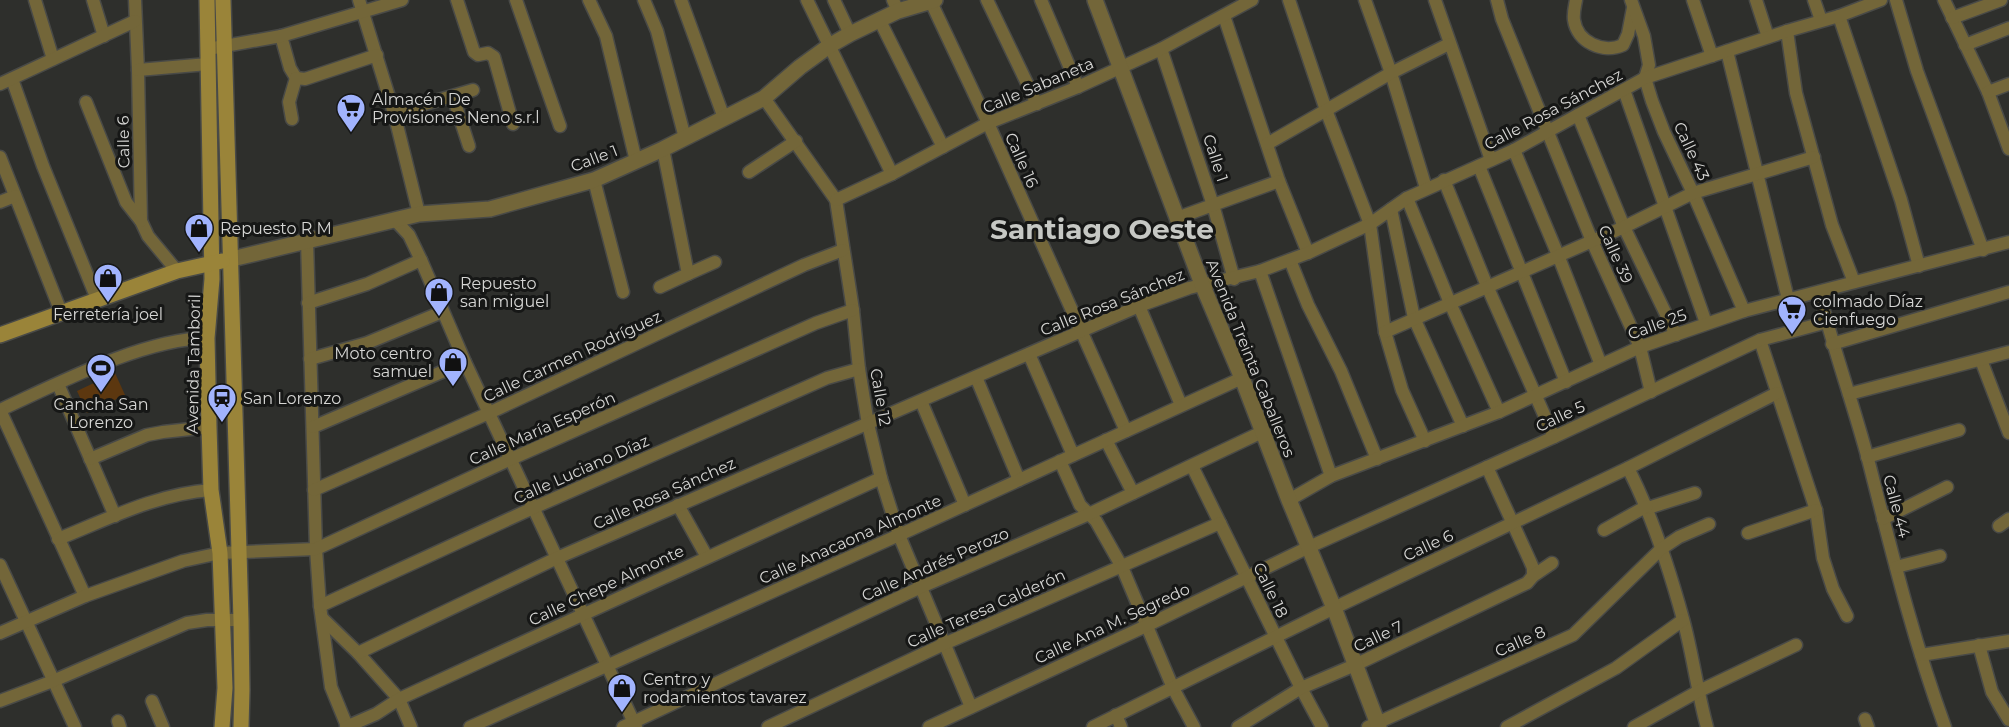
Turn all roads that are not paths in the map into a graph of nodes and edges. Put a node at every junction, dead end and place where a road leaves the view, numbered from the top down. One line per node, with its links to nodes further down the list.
1 (35, 0): 55 (street)
2 (93, 0): 43 (street)
3 (135, 0): 39 (street, Calle 6)
4 (207, 0): 53 (main road, Avenida Tamboril)
5 (223, 0): 48 (main road)
6 (402, 0): 32 (street)
7 (457, 0): 77 (street)
8 (516, 0): 78 (street)
9 (589, 0): 91 (street)
10 (644, 0): 81 (street)
11 (681, 0): 74 (street)
12 (807, 0): 49 (street)
13 (834, 0): 42 (street)
14 (987, 0): 70 (street)
15 (1041, 0): 63 (street)
16 (1095, 0): 56 (street, Avenida Treinta Caballeros)
17 (1252, 0): 34 (street, Calle Sabaneta)
18 (1289, 0): 71 (street)
19 (1365, 0): 58 (street)
20 (1435, 0): 46 (street)
21 (1497, 0): 79 (street, Calle 39)
22 (1576, 0): 31 (street)
23 (1693, 0): 54 (street)
24 (1756, 0): 45 (street)
25 (1814, 0): 38 (street)
26 (1880, 0): 35 (street, Calle Rosa Sánchez)
27 (1896, 0): 118 (street)
28 (1944, 0): 36 (street)
29 (2001, 0): 36 (street)
30 (933, 1): 33 (street, Calle 1); 76 (street, Calle 16)
31 (1632, 4): 60 (street, Calle 43)
32 (361, 6): 44 (street); 52 (street)
33 (895, 6): 37 (street, Calle 1)
34 (1224, 16): 50 (street, Calle Sabaneta); 83 (street)
35 (1839, 16): 38 (street, Calle Rosa Sánchez); 126 (street)
36 (1952, 18): 47 (street)
37 (879, 20): 42 (street, Calle 1); 85 (street)
38 (1821, 20): 41 (street, Calle Rosa Sánchez)
39 (135, 21): 43 (street); 57 (street, Calle 6)
40 (2009, 28): 47 (street)
41 (1787, 31): 45 (street, Calle Rosa Sánchez); 90 (street)
42 (850, 34): 49 (street, Calle 1)
43 (104, 36): 55 (street)
44 (281, 36): 48 (street); 59 (street)
45 (1768, 37): 51 (street, Calle Rosa Sánchez)
46 (1449, 44): 58 (street); 92 (street)
47 (1965, 45): 66 (street)
48 (225, 46): 53 (street); 121 (main road)
49 (829, 46): 68 (street, Calle 1); 95 (street)
50 (1161, 49): 56 (street, Calle Sabaneta); 105 (street, Calle 1)
51 (1727, 51): 54 (street, Calle Rosa Sánchez); 94 (street)
52 (377, 55): 59 (street); 72 (street)
53 (208, 56): 57 (street); 125 (main road, Avenida Tamboril)
54 (1712, 56): 60 (street, Calle Rosa Sánchez)
55 (53, 59): 61 (street)
56 (1121, 67): 63 (street, Calle Sabaneta); 109 (street, Avenida Treinta Caballeros)
57 (138, 70): 111 (street, Calle 6)
58 (1391, 73): 71 (street); 99 (street)
59 (296, 78): 75 (street)
60 (1645, 78): 65 (street, Calle Rosa Sánchez); 100 (street, Calle 43)
61 (4, 81): 139 (street)
62 (2009, 84): 66 (street)
63 (1078, 87): 70 (street, Calle Sabaneta)
64 (473, 90): 67 (street)
65 (1624, 90): 73 (street, Calle Rosa Sánchez); 106 (street)
66 (1988, 92): 80 (street)
67 (453, 96): 72 (street); 84 (street)
68 (764, 98): 74 (street, Calle 1); 82 (street, Calle 12)
69 (86, 102): 111 (street)
70 (1037, 104): 76 (street, Calle Sabaneta)
71 (1326, 110): 83 (street); 112 (street)
72 (394, 113): 108 (street)
73 (1578, 115): 79 (street, Calle Rosa Sánchez); 113 (street)
74 (724, 118): 81 (street, Calle 1)
75 (292, 119)
76 (988, 123): 85 (street, Calle Sabaneta); 151 (street, Calle 16)
77 (513, 124)
78 (560, 126)
79 (1547, 131): 88 (street, Calle Rosa Sánchez); 115 (street, Calle 39)
80 (2007, 135): 87 (street)
81 (685, 138): 86 (street, Calle 1)
82 (796, 141): 93 (street); 103 (street, Calle 12)
83 (1267, 144): 97 (street)
84 (469, 146)
85 (943, 147): 95 (street, Calle Sabaneta)
86 (663, 149): 91 (street, Calle 1); 130 (street)
87 (2009, 149)
88 (1514, 150): 92 (street, Calle Rosa Sánchez); 120 (street)
89 (0, 157): 101 (street)
90 (1814, 157): 94 (street); 132 (street)
91 (636, 161): 96 (street, Calle 1)
92 (1485, 163): 98 (street, Calle Rosa Sánchez); 129 (street)
93 (749, 172)
94 (1758, 172): 100 (street); 140 (street)
95 (892, 174): 103 (street, Calle Sabaneta)
96 (594, 180): 108 (street, Calle 1); 136 (street)
97 (1279, 180): 105 (street); 119 (street)
98 (1444, 180): 99 (street, Calle Rosa Sánchez); 134 (street)
99 (1426, 188): 102 (street, Calle Rosa Sánchez)
100 (1693, 193): 106 (street); 145 (street, Calle 43)
101 (15, 196): 104 (street); 146 (street)
102 (1407, 198): 107 (street, Calle Rosa Sánchez); 142 (street)
103 (836, 200): 117 (street, Calle 12)
104 (0, 202)
105 (1213, 205): 109 (street); 131 (street, Calle 1)
106 (1664, 207): 113 (street); 150 (street)
107 (1391, 209): 112 (street, Calle Rosa Sánchez); 148 (street)
108 (419, 214): 110 (street, Calle 1)
109 (1177, 218): 133 (street, Avenida Treinta Caballeros)
110 (394, 219): 114 (street, Calle 1); 122 (street)
111 (141, 220): 127 (street, Calle 6)
112 (1370, 224): 119 (street, Calle Rosa Sánchez); 152 (street)
113 (1624, 227): 115 (street); 154 (street)
114 (307, 241): 121 (street, Calle 1); 141 (street)
115 (1592, 241): 120 (street); 158 (street, Calle 39)
116 (2009, 242): 118 (street, Calle 25)
117 (843, 249): 144 (street, Calle 12); 178 (street, Calle Carmen Rodríguez)
118 (1983, 250): 126 (street, Calle 25)
119 (1308, 253): 123 (street, Calle Rosa Sánchez)
120 (1558, 255): 129 (street); 164 (street)
121 (232, 259): 125 (main road); 227 (main road)
122 (421, 260): 141 (street); 147 (street)
123 (1290, 260): 128 (street, Calle Rosa Sánchez); 194 (street)
124 (715, 262): 130 (street)
125 (212, 263): 127 (main road); 155 (main road, Avenida Tamboril)
126 (1918, 266): 132 (street, Calle 25)
127 (177, 271): 139 (main road)
128 (1260, 271): 131 (street, Calle Rosa Sánchez); 199 (street)
129 (1522, 271): 134 (street); 168 (street)
130 (688, 274): 135 (street)
131 (1234, 279): 133 (street, Calle Rosa Sánchez)
132 (1854, 282): 137 (street, Calle 25)
133 (1202, 284): 143 (street, Calle Rosa Sánchez); 167 (street, Avenida Treinta Caballeros)
134 (1487, 286): 142 (street); 173 (street)
135 (660, 287)
136 (623, 292)
137 (1819, 292): 140 (street, Calle 25); 149 (street, Calle 44)
138 (2009, 292): 157 (street)
139 (97, 299): 146 (main road)
140 (1788, 299): 145 (street, Calle 25)
141 (308, 303): 161 (street)
142 (1450, 303): 148 (street); 177 (street)
143 (1139, 306): 151 (street, Calle Rosa Sánchez); 175 (street)
144 (853, 310): 165 (street, Calle 12); 193 (street, Calle María Esperón)
145 (1744, 311): 150 (street, Calle 25)
146 (61, 312): 153 (main road)
147 (442, 312): 161 (street); 163 (street)
148 (1414, 318): 152 (street); 180 (street)
149 (1827, 322): 156 (street, Calle 5); 157 (street, Calle 44)
150 (1706, 323): 154 (street, Calle 25)
151 (1081, 332): 160 (street, Calle Rosa Sánchez); 183 (street, Calle 16)
152 (1385, 332): 189 (street)
153 (0, 335)
154 (1676, 335): 158 (street, Calle 25)
155 (207, 338): 169 (street); 181 (main road, Avenida Tamboril)
156 (1760, 340): 170 (street, Calle 5); 171 (street)
157 (1832, 344): 172 (street, Calle 44)
158 (1640, 347): 164 (street, Calle 25); 170 (street, Calle 39)
159 (2009, 352): 162 (street)
160 (1029, 354): 166 (street, Calle Rosa Sánchez); 190 (street)
161 (310, 359): 182 (street)
162 (1981, 360): 172 (street); 186 (street)
163 (465, 362): 178 (street); 182 (street)
164 (1601, 365): 168 (street, Calle 25)
165 (859, 369): 179 (street, Calle 12); 211 (street, Calle Luciano Díaz)
166 (976, 377): 174 (street, Calle Rosa Sánchez); 201 (street)
167 (1242, 378): 175 (street, Calle Anacaona Almonte); 185 (street, Avenida Treinta Caballeros)
168 (1566, 382): 173 (street, Calle 25)
169 (58, 384): 176 (street); 192 (street)
170 (1651, 392): 187 (street, Calle 5)
171 (1777, 393): 198 (street, Calle 6); 212 (street)
172 (1849, 394): 191 (street, Calle 44)
173 (1535, 396): 177 (street, Calle 25); 187 (street)
174 (921, 401): 179 (street, Calle Rosa Sánchez); 209 (street)
175 (1181, 405): 183 (street, Calle Anacaona Almonte)
176 (0, 410): 222 (street)
177 (1499, 412): 180 (street, Calle 25)
178 (489, 413): 193 (street); 204 (street, Calle Carmen Rodríguez)
179 (868, 424): 200 (street, Calle 12); 208 (street, Calle Rosa Sánchez)
180 (1463, 426): 189 (street, Calle 25)
181 (209, 427): 192 (street); 203 (main road, Avenida Tamboril)
182 (313, 427): 204 (street)
183 (1126, 430): 188 (street, Calle Anacaona Almonte)
184 (1959, 430): 191 (street)
185 (1262, 432): 196 (street, Calle Andrés Perozo); 207 (street, Avenida Treinta Caballeros)
186 (2009, 433)
187 (1554, 437): 197 (street, Calle 5)
188 (1106, 440): 190 (street, Calle Anacaona Almonte); 205 (street)
189 (1425, 441): 194 (street, Calle 25)
190 (1073, 455): 195 (street, Calle Anacaona Almonte)
191 (1867, 457): 215 (street, Calle 44)
192 (90, 459): 214 (street)
193 (511, 459): 211 (street); 224 (street, Calle María Esperón)
194 (1377, 459): 199 (street, Calle 25)
195 (1060, 461): 201 (street, Calle Anacaona Almonte); 213 (street)
196 (1192, 466): 205 (street, Calle Andrés Perozo); 217 (street, Calle 18)
197 (1487, 467): 216 (street); 223 (street, Calle 5)
198 (1628, 468): 210 (street); 216 (street, Calle 6)
199 (1331, 476): 207 (street, Calle 25)
200 (881, 478): 221 (street, Calle 12); 229 (street, Calle Chepe Almonte)
201 (1019, 480): 209 (street, Calle Anacaona Almonte)
202 (1947, 487): 215 (street)
203 (211, 490): 214 (street); 226 (main road, Avenida Tamboril)
204 (314, 490): 224 (street)
205 (1133, 493): 213 (street, Calle Andrés Perozo)
206 (1695, 493): 210 (street)
207 (1289, 500): 223 (street, Avenida Treinta Caballeros)
208 (678, 505): 229 (street); 230 (street, Calle Rosa Sánchez)
209 (965, 505): 221 (street, Calle Anacaona Almonte)
210 (1647, 507): 219 (street); 225 (street)
211 (533, 508): 230 (street); 240 (street, Calle Luciano Díaz)
212 (1816, 510): 220 (street); 242 (street)
213 (1089, 514): 233 (street); 237 (street, Calle Andrés Perozo)
214 (115, 516): 222 (street)
215 (1883, 519): 234 (street, Calle 44)
216 (1514, 522): 235 (street); 239 (street, Calle 6)
217 (1220, 523): 233 (street, Calle Teresa Calderón); 236 (street, Calle 18)
218 (1708, 524): 225 (street, Calle 8)
219 (1605, 530)
220 (1748, 533)
221 (899, 535): 237 (street, Calle 12); 257 (street, Calle Anacaona Almonte)
222 (58, 539): 238 (street)
223 (1308, 547): 236 (street, Calle Ana M. Segredo); 239 (street, Avenida Treinta Caballeros)
224 (316, 549): 227 (street, Calle María Esperón); 240 (street)
225 (1661, 549): 244 (street); 269 (street, Calle 8)
226 (220, 553): 227 (street, Calle María Esperón); 238 (street, Calle María Esperón); 246 (main road, Avenida Tamboril)
227 (239, 553): 243 (main road)
228 (1940, 556): 234 (street)
229 (707, 557): 241 (street, Calle Chepe Almonte)
230 (556, 558): 241 (street); 254 (street, Calle Rosa Sánchez)
231 (1552, 562): 235 (street, Calle 7)
232 (0, 565): 245 (street)
233 (1122, 567): 247 (street); 251 (street, Calle Teresa Calderón)
234 (1896, 567): 255 (street, Calle 44)
235 (1533, 576): 256 (street, Calle 7)
236 (1247, 578): 247 (street, Calle Ana M. Segredo); 249 (street, Calle 18)
237 (921, 587): 251 (street, Calle 12); 268 (street, Calle Andrés Perozo)
238 (85, 596): 245 (street, Calle María Esperón)
239 (1334, 608): 249 (street, Calle 6); 256 (street, Avenida Treinta Caballeros)
240 (321, 612): 254 (street); 274 (street)
241 (582, 614): 257 (street); 262 (street, Calle Chepe Almonte)
242 (1847, 616)
243 (241, 620): 246 (street); 273 (main road)
244 (1683, 620): 261 (street); 283 (street)
245 (25, 621): 248 (street, Calle María Esperón); 258 (street)
246 (223, 621): 258 (street); 270 (main road, Avenida Tamboril)
247 (1146, 626): 259 (street); 265 (street, Calle Ana M. Segredo)
248 (0, 633)
249 (1276, 638): 259 (street, Calle 6); 260 (street, Calle 18)
250 (2009, 641): 253 (street)
251 (944, 644): 265 (street, Calle 12); 277 (street, Calle Teresa Calderón)
252 (1796, 645): 261 (street)
253 (1979, 645): 255 (street); 266 (street)
254 (358, 653): 262 (street)
255 (1921, 655): 286 (street, Calle 44)
256 (1356, 665): 260 (street, Calle 7); 269 (street, Avenida Treinta Caballeros)
257 (607, 666): 268 (street); 276 (street, Calle Anacaona Almonte)
258 (53, 681): 263 (street); 271 (street)
259 (1173, 688): 267 (street, Calle 6); 280 (street)
260 (1301, 688): 281 (street, Calle 7); 282 (street, Calle 18)
261 (1697, 692): 284 (street); 285 (street)
262 (399, 699): 274 (street, Calle Chepe Almonte); 275 (street)
263 (0, 701)
264 (152, 701): 272 (street)
265 (971, 707): 278 (street, Calle Ana M. Segredo)
266 (2009, 720)
267 (1119, 721): 279 (street, Calle 6)
268 (631, 725)
269 (1375, 725)
270 (220, 726): 273 (street)
271 (75, 727)
272 (163, 727)
273 (241, 727)
274 (347, 727)
275 (411, 727)
276 (470, 727)
277 (768, 727)
278 (929, 727)
279 (1093, 727)
280 (1194, 727)
281 (1238, 727)
282 (1322, 727)
283 (1507, 727)
284 (1634, 727)
285 (1707, 727)
286 (1945, 727)

